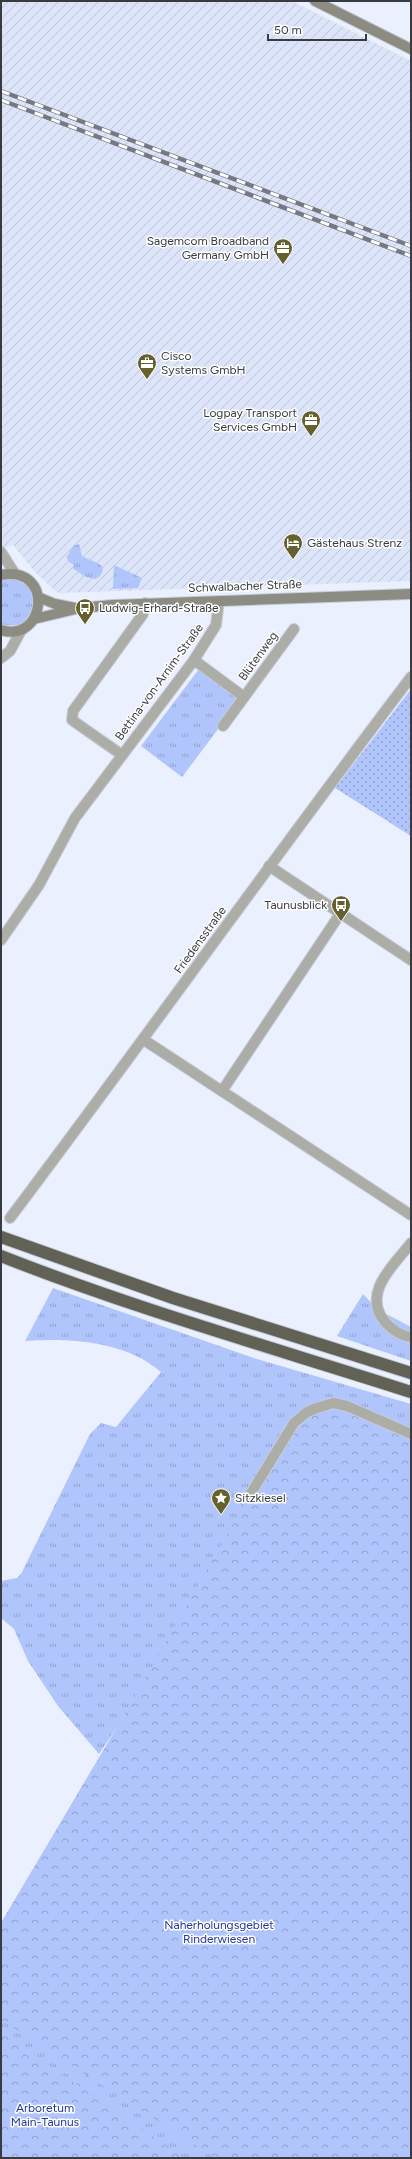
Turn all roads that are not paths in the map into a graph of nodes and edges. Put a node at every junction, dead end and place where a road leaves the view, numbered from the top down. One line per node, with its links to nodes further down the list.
1 (315, 1): 2 (street)
2 (411, 49)
3 (1, 552): 4 (street)
4 (15, 574): 5 (street); 7 (street)
5 (1, 575)
6 (411, 594): 8 (street, Schwalbacher Straße)
7 (38, 597): 10 (street, Schwalbacher Straße); 11 (street)
8 (219, 601): 9 (street, Schwalbacher Straße); 16 (street, Bettina-von-Arnim-Straße)
9 (145, 603): 10 (street, Schwalbacher Straße); 20 (street, Bettina-von-Arnim-Straße)
10 (80, 608): 11 (street, Schwalbacher Straße)
11 (34, 619): 12 (street, Schwalbacher Straße)
12 (22, 629): 14 (street); 15 (street)
13 (294, 629): 18 (street, Blütenweg)
14 (1, 630)
15 (1, 658)
16 (194, 660): 18 (street, Blütenweg); 20 (street, Bettina-von-Arnim-Straße)
17 (411, 677): 21 (street, Friedensstraße)
18 (244, 697): 19 (street, Blütenweg)
19 (223, 726)
20 (122, 755): 23 (street, Bettina-von-Arnim-Straße)
21 (269, 866): 22 (street); 25 (street, Friedensstraße)
22 (340, 914): 24 (street); 26 (street)
23 (1, 940)
24 (411, 960)
25 (144, 1040): 26 (street); 28 (street, Friedensstraße)
26 (222, 1091): 27 (street)
27 (411, 1215)
28 (10, 1218)
29 (1, 1237): 33 (highway)
30 (411, 1243): 32 (street)
31 (1, 1256): 34 (highway)
32 (411, 1337)
33 (411, 1373)
34 (411, 1392)
35 (411, 1434): 36 (street)
36 (248, 1498)

